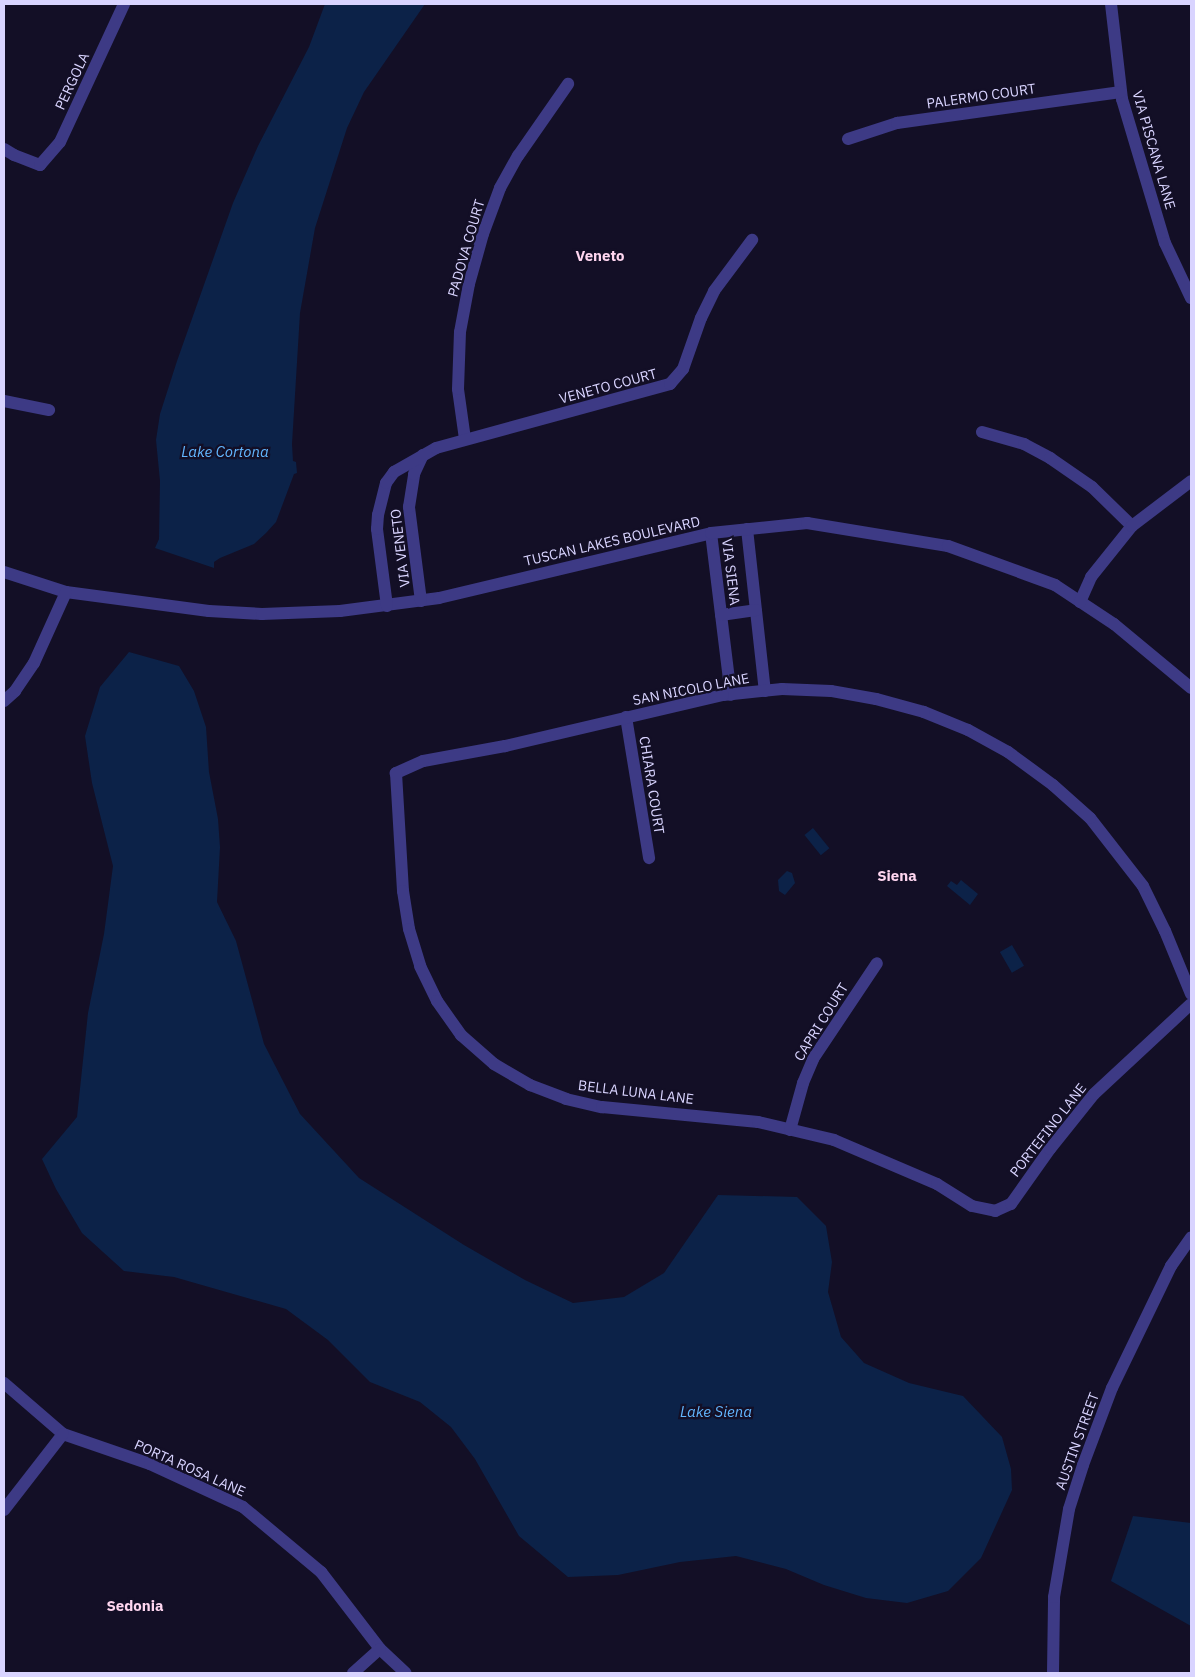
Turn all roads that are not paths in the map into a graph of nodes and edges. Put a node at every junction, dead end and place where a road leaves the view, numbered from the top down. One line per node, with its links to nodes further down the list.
1 (124, 4): 6 (street, PERGOLA)
2 (1111, 4): 4 (street, VIA PISCANA LANE)
3 (568, 84): 12 (street, PADOVA COURT)
4 (1121, 92): 5 (street, PALERMO COURT); 8 (street, VIA PISCANA LANE)
5 (848, 139)
6 (4, 149)
7 (752, 240): 12 (street, VENETO COURT)
8 (1191, 298)
9 (4, 401): 10 (street)
10 (49, 410)
11 (982, 432): 15 (street)
12 (465, 439): 13 (street, VENETO COURT)
13 (423, 455): 20 (street, VIA VENETO); 22 (street, VIA VENETO)
14 (1191, 481): 15 (street)
15 (1132, 526): 21 (street)
16 (747, 530): 17 (street, TUSCAN LAKES BOULEVARD); 21 (street, TUSCAN LAKES BOULEVARD); 23 (street, VIA SIENA)
17 (711, 533): 20 (street, TUSCAN LAKES BOULEVARD); 24 (street, VIA SIENA)
18 (4, 572): 19 (street, TUSCAN LAKES BOULEVARD)
19 (66, 592): 22 (street, TUSCAN LAKES BOULEVARD); 28 (street)
20 (421, 601): 22 (street, TUSCAN LAKES BOULEVARD)
21 (1080, 602): 25 (street, TUSCAN LAKES BOULEVARD)
22 (387, 606)
23 (756, 610): 24 (street, VIA SIENA); 26 (street, VIA SIENA)
24 (721, 615): 27 (street, VIA SIENA)
25 (1191, 688)
26 (765, 691): 27 (street, SAN NICOLO LANE); 33 (street, SAN NICOLO LANE)
27 (731, 695): 29 (street, SAN NICOLO LANE)
28 (4, 701)
29 (626, 717): 30 (street, SAN NICOLO LANE); 31 (street, CHIARA COURT)
30 (396, 773): 35 (street, BELLA LUNA LANE)
31 (649, 858)
32 (877, 963): 35 (street, CAPRI COURT)
33 (1191, 994)
34 (1191, 1004): 36 (street, PORTEFINO LANE)
35 (790, 1130): 36 (street, BELLA LUNA LANE)
36 (995, 1211)
37 (1191, 1237): 44 (street, AUSTIN STREET)
38 (4, 1383): 39 (street, PORTA ROSA LANE)
39 (63, 1434): 40 (street); 41 (street, PORTA ROSA LANE)
40 (4, 1510)
41 (380, 1650): 42 (street); 43 (street, PORTA ROSA LANE)
42 (353, 1673)
43 (406, 1673)
44 (1053, 1673)

